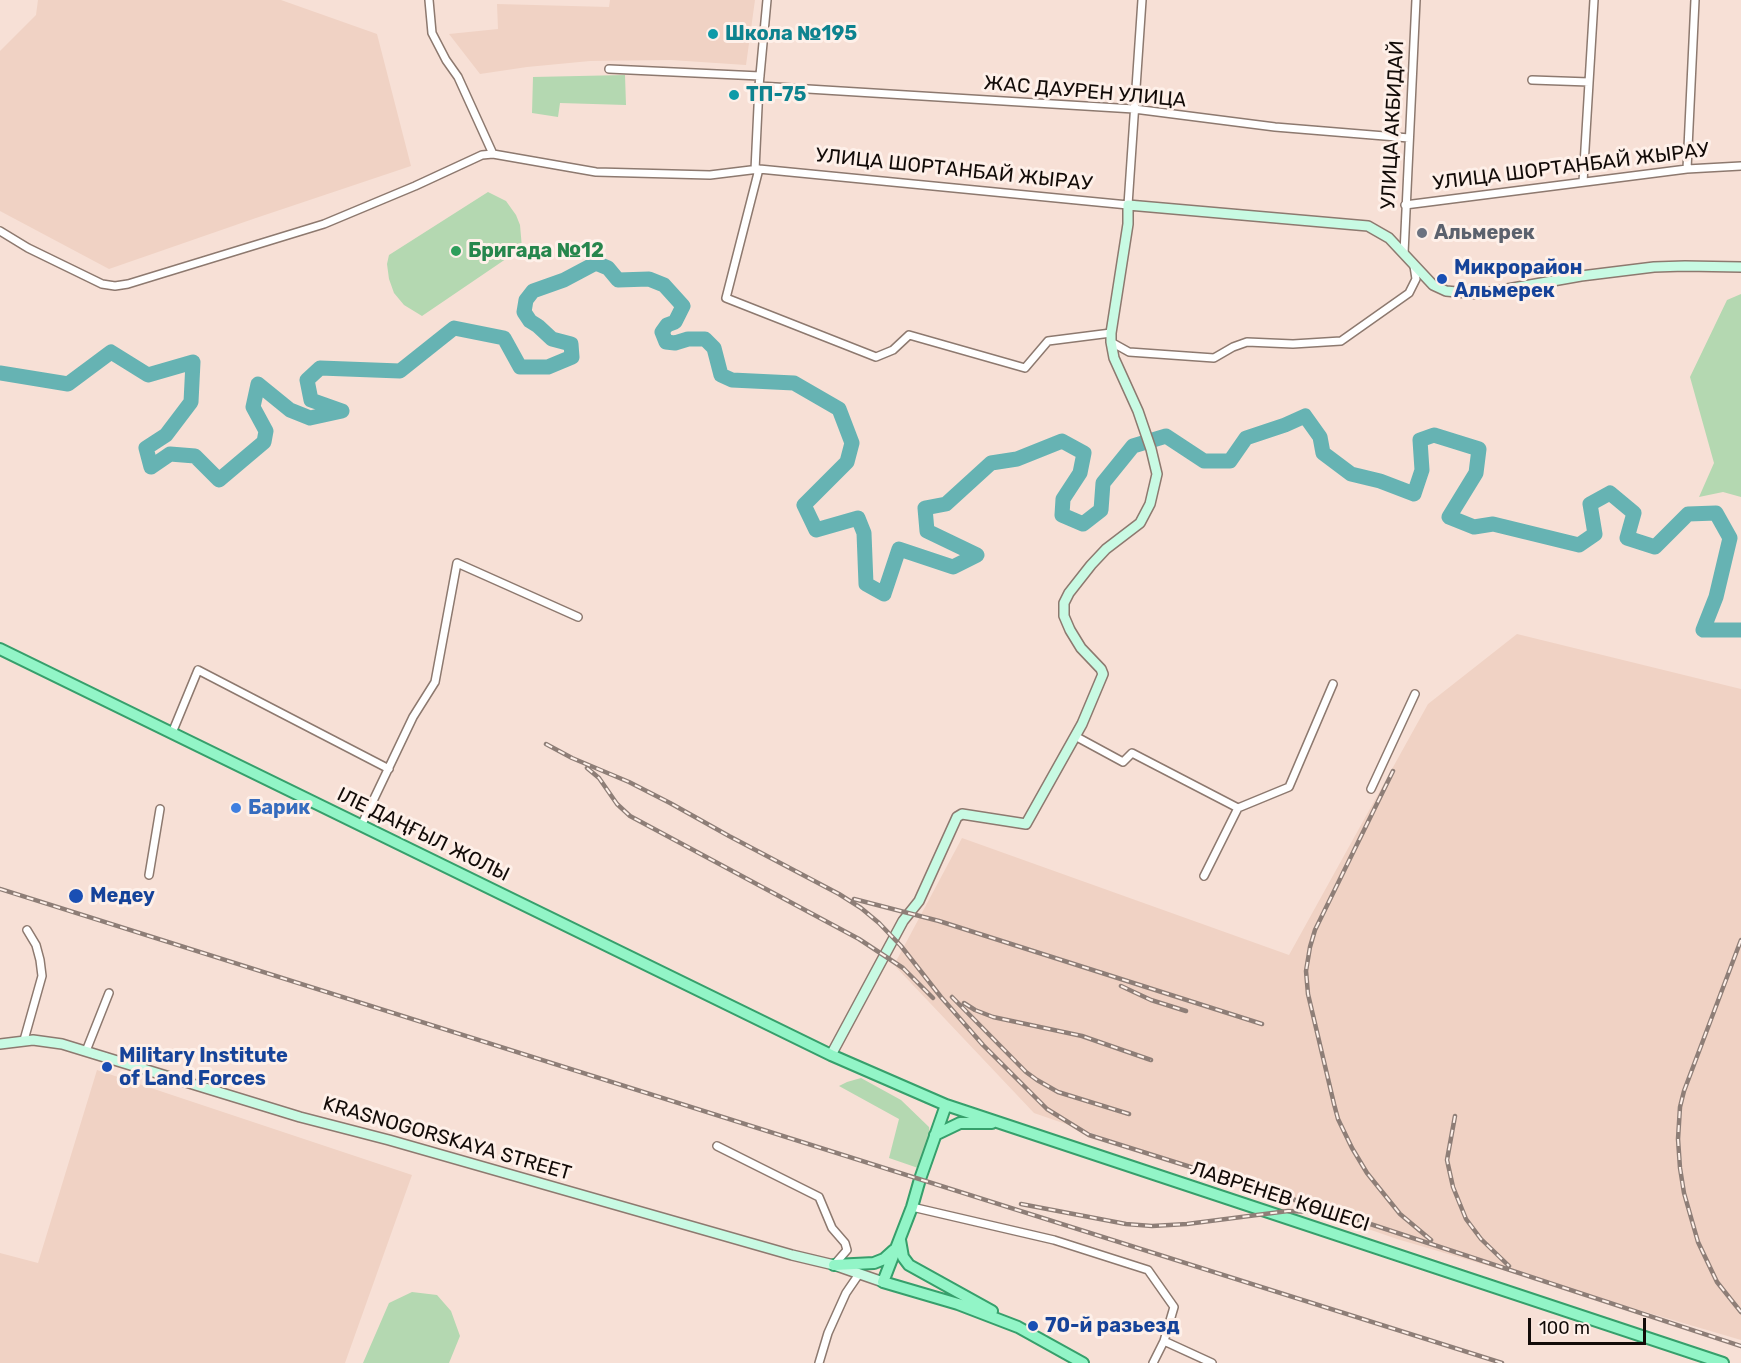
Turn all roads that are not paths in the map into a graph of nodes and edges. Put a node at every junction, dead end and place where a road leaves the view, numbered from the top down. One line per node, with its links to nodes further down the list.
1 (429, 0): 14 (street)
2 (767, 0): 8 (street)
3 (1142, 0): 12 (street)
4 (1416, 0): 13 (street, УЛИЦА АКБИДАЙ)
5 (1594, 0): 10 (street)
6 (1695, 0): 17 (street)
7 (609, 69): 8 (street)
8 (760, 76): 11 (street)
9 (1532, 80): 10 (street)
10 (1589, 82): 18 (street)
11 (759, 86): 12 (street, ЖАС ДАУРЕН УЛИЦА); 16 (street)
12 (1134, 109): 13 (street, ЖАС ДАУРЕН УЛИЦА); 19 (street)
13 (1409, 138): 20 (street, УЛИЦА АКБИДАЙ)
14 (494, 154): 16 (street, УЛИЦА ШОРТАНБАЙ ЖЫРАУ); 21 (street)
15 (1741, 166): 17 (street, УЛИЦА ШОРТАНБАЙ ЖЫРАУ)
16 (757, 169): 19 (street, УЛИЦА ШОРТАНБАЙ ЖЫРАУ); 25 (street)
17 (1687, 169): 18 (street, УЛИЦА ШОРТАНБАЙ ЖЫРАУ)
18 (1583, 182): 20 (street, УЛИЦА ШОРТАНБАЙ ЖЫРАУ)
19 (1128, 205): 22 (street, УЛИЦА ШОРТАНБАЙ ЖЫРАУ); 25 (street)
20 (1405, 205): 22 (street, УЛИЦА АКБИДАЙ)
21 (0, 231)
22 (1404, 253): 23 (street, УЛИЦА ШОРТАНБАЙ ЖЫРАУ)
23 (1414, 263): 24 (street, УЛИЦА ШОРТАНБАЙ ЖЫРАУ); 25 (street)
24 (1741, 267)
25 (1111, 338): 31 (street)
26 (578, 617): 32 (street)
27 (0, 649): 30 (main road, ІЛЕ ДАҢҒЫЛ ЖОЛЫ)
28 (1333, 684): 34 (street)
29 (1415, 694): 33 (street)
30 (172, 733): 32 (street); 36 (main road, ІЛЕ ДАҢҒЫЛ ЖОЛЫ)
31 (1075, 736): 34 (street); 44 (street)
32 (389, 770): 36 (street)
33 (1371, 789)
34 (1238, 808): 38 (street)
35 (160, 809): 37 (street)
36 (362, 826): 44 (main road, ІЛЕ ДАҢҒЫЛ ЖОЛЫ)
37 (149, 875)
38 (1204, 876)
39 (27, 930): 41 (street)
40 (109, 993): 43 (street)
41 (24, 1040): 42 (street, KRASNOGORSKAYA STREET); 43 (street, KRASNOGORSKAYA STREET)
42 (0, 1044)
43 (86, 1051): 51 (street, KRASNOGORSKAYA STREET)
44 (830, 1054): 45 (main road, ЛАВРЕНЕВ КӨШЕСІ)
45 (946, 1105): 46 (main road, ЛАВРЕНЕВ КӨШЕСІ); 47 (main road)
46 (1006, 1124): 47 (main road); 61 (main road, ЛАВРЕНЕВ КӨШЕСІ)
47 (935, 1135): 49 (main road)
48 (717, 1146): 51 (street)
49 (912, 1207): 50 (main road); 55 (street)
50 (898, 1244): 51 (main road); 53 (main road); 54 (main road)
51 (834, 1265): 52 (street, KRASNOGORSKAYA STREET)
52 (859, 1274): 53 (street, KRASNOGORSKAYA STREET); 57 (street)
53 (883, 1282): 54 (main road)
54 (1018, 1327): 56 (main road)
55 (1164, 1341): 59 (street); 60 (street)
56 (1071, 1360): 58 (main road)
57 (819, 1363)
58 (1083, 1363)
59 (1153, 1363)
60 (1212, 1363)
61 (1723, 1363)

